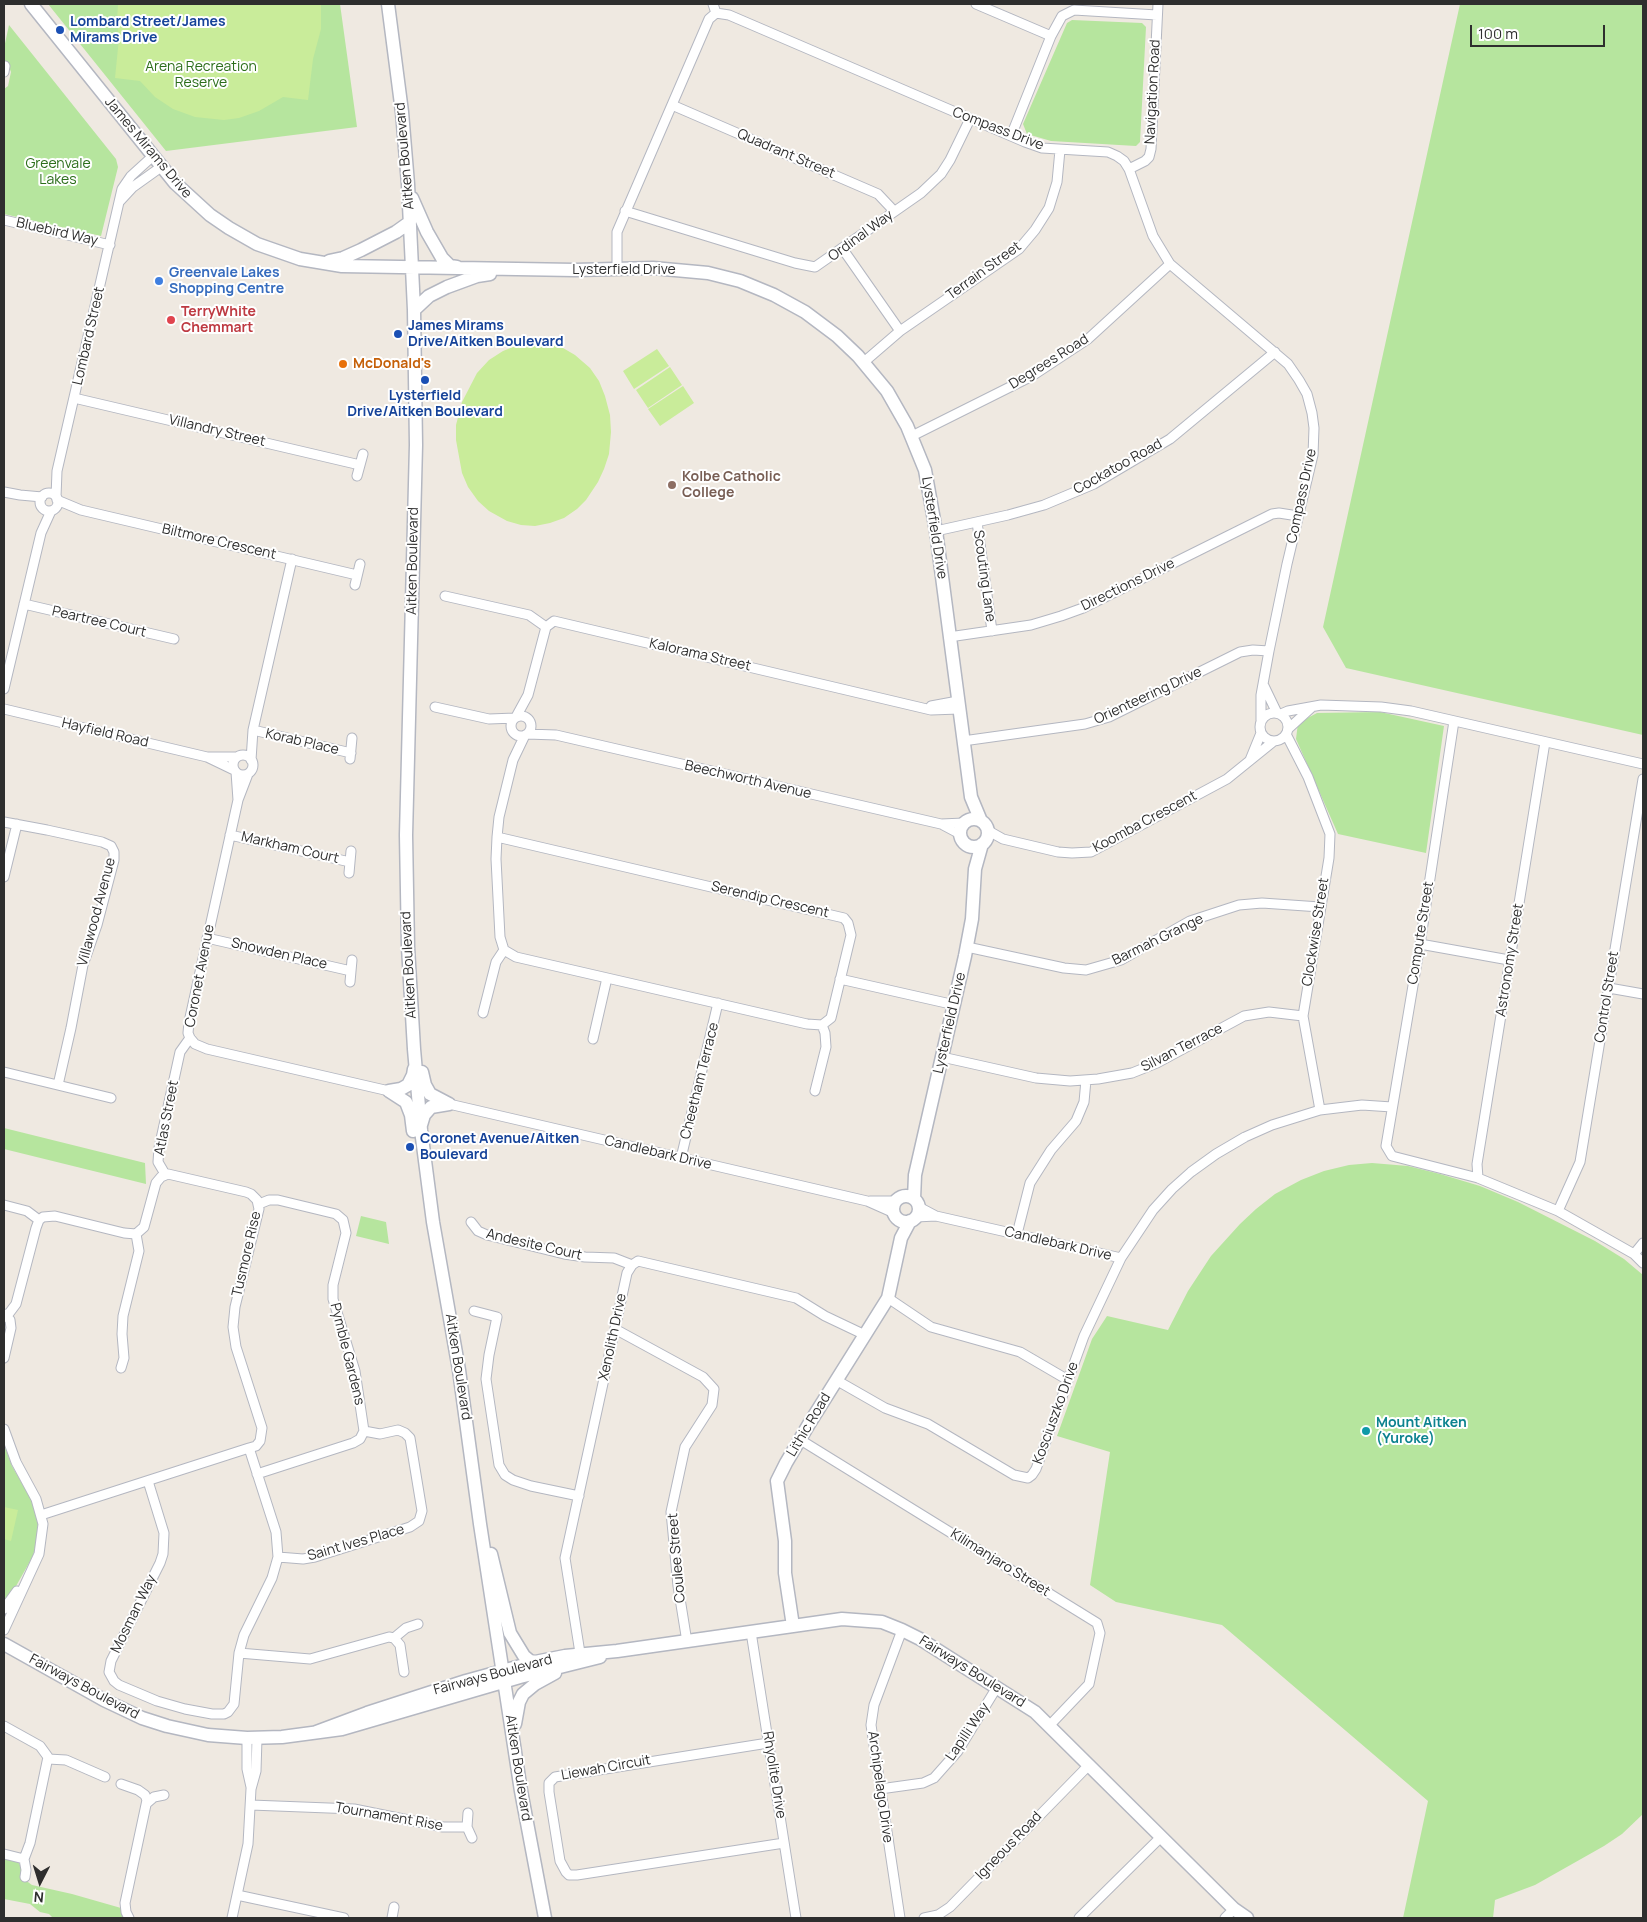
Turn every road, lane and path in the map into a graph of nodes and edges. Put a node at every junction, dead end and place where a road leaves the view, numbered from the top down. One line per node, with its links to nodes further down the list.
1 (31, 4): 13 (street, James Mirams Drive)
2 (388, 4): 15 (street, Aitken Boulevard)
3 (713, 4): 6 (street)
4 (976, 4): 8 (street)
5 (1158, 4): 7 (street, Navigation Road)
6 (716, 14): 9 (street); 10 (street, Compass Drive)
7 (1157, 15): 8 (street); 14 (street, Navigation Road)
8 (1051, 36): 11 (street)
9 (672, 105): 16 (street); 17 (street, Quadrant Street)
10 (970, 119): 11 (street, Compass Drive); 17 (street, Ordinal Way)
11 (1010, 136): 12 (street, Compass Drive)
12 (1060, 150): 14 (street, Compass Drive); 29 (street, Terrain Street)
13 (157, 161): 20 (street, Lombard Street); 22 (street, James Mirams Drive)
14 (1129, 169): 23 (street, Compass Drive)
15 (408, 184): 19 (street, Aitken Boulevard); 25 (street)
16 (625, 211): 21 (street, Ordinal Way); 27 (street)
17 (894, 212): 21 (street, Ordinal Way)
18 (4, 220): 20 (street, Bluebird Way)
19 (410, 222): 22 (street); 24 (street, Aitken Boulevard)
20 (110, 244): 32 (street, Lombard Street)
21 (842, 248): 29 (street)
22 (319, 263): 24 (street, James Mirams Drive)
23 (1170, 264): 30 (street, Compass Drive); 33 (street, Degrees Road)
24 (412, 268): 25 (street, Lysterfield Drive); 28 (street, Aitken Boulevard)
25 (462, 268): 26 (street, Lysterfield Drive)
26 (520, 270): 27 (street, Lysterfield Drive); 28 (street)
27 (617, 270): 31 (street, Lysterfield Drive)
28 (414, 310): 107 (street, Aitken Boulevard)
29 (900, 331): 31 (street, Terrain Street)
30 (1275, 352): 39 (street, Compass Drive); 40 (street, Cockatoo Road)
31 (864, 362): 33 (street, Lysterfield Drive)
32 (74, 398): 35 (street, Villandry Street); 38 (street, Lombard Street)
33 (912, 436): 41 (street, Lysterfield Drive)
34 (362, 454): 35 (street)
35 (360, 465): 36 (street)
36 (357, 476)
37 (4, 492): 38 (street, Biltmore Crescent)
38 (49, 502): 42 (street, Biltmore Crescent); 47 (street, Lombard Street)
39 (1298, 516): 49 (street, Directions Drive); 52 (street, Compass Drive)
40 (977, 522): 41 (street, Cockatoo Road); 49 (street, Scouting Lane)
41 (936, 531): 50 (street, Lysterfield Drive)
42 (292, 559): 44 (street, Biltmore Crescent); 66 (street)
43 (360, 564): 44 (street)
44 (357, 575): 45 (street)
45 (355, 585)
46 (445, 596): 48 (street)
47 (24, 604): 51 (street, Peartree Court); 54 (street, Lombard Street)
48 (546, 627): 55 (street); 56 (street, Kalorama Street)
49 (992, 631): 50 (street, Directions Drive)
50 (949, 637): 56 (street, Lysterfield Drive)
51 (174, 639)
52 (1269, 651): 53 (street, Compass Drive); 73 (street, Orienteering Drive)
53 (1264, 686): 60 (street); 63 (street, Compass Drive)
54 (4, 689)
55 (528, 695): 61 (street); 65 (street)
56 (958, 705): 73 (street, Lysterfield Drive)
57 (435, 706): 62 (street)
58 (1311, 708): 60 (street); 64 (street); 68 (street)
59 (4, 709): 76 (street, Hayfield Road)
60 (1279, 714): 63 (street); 68 (street)
61 (516, 718): 62 (street); 65 (street); 67 (street)
62 (489, 719): 67 (street)
63 (1261, 720): 69 (street)
64 (1454, 721): 75 (street); 102 (street, Compute Street)
65 (531, 722): 70 (street); 71 (street, Beechworth Avenue)
66 (252, 730): 72 (street, Korab Place); 77 (street); 79 (street)
67 (512, 731): 70 (street); 80 (street)
68 (1287, 731): 74 (street); 78 (street, Clockwise Street)
69 (1261, 733): 74 (street); 81 (street, Koomba Crescent)
70 (526, 735): 71 (street, Beechworth Avenue); 80 (street)
71 (556, 735): 90 (street, Beechworth Avenue)
72 (352, 738)
73 (963, 741): 86 (street, Lysterfield Drive)
74 (1275, 741): 78 (street); 81 (street, Koomba Crescent)
75 (1545, 742): 82 (street); 106 (street, Astronomy Street)
76 (207, 757): 77 (street, Hayfield Road); 83 (street, Hayfield Road)
77 (238, 757): 79 (street); 83 (street)
78 (1299, 758): 100 (street, Clockwise Street)
79 (251, 760): 84 (street)
80 (513, 760): 93 (street)
81 (1249, 762): 91 (street, Koomba Crescent)
82 (1643, 764)
83 (235, 771): 84 (street); 87 (street, Coronet Avenue)
84 (248, 774): 87 (street, Coronet Avenue)
85 (1643, 779): 112 (street, Control Street)
86 (971, 797): 90 (street, Lysterfield Drive); 91 (street, Lysterfield Drive)
87 (238, 800): 92 (street, Coronet Avenue)
88 (4, 822): 89 (street, Villawood Avenue)
89 (17, 824): 99 (street); 125 (street, Villawood Avenue)
90 (964, 826): 91 (street); 94 (street)
91 (984, 834): 94 (street); 97 (street, Lysterfield Drive)
92 (230, 836): 96 (street, Markham Court); 101 (street, Coronet Avenue)
93 (497, 837): 104 (street); 110 (street, Serendip Crescent)
94 (968, 845): 97 (street, Lysterfield Drive)
95 (351, 851): 96 (street, Markham Court)
96 (350, 862): 98 (street, Markham Court)
97 (975, 869): 103 (street, Lysterfield Drive)
98 (349, 873)
99 (4, 877)
100 (1320, 908): 103 (street, Barmah Grange); 117 (street, Clockwise Street)
101 (207, 938): 108 (street, Snowden Place); 120 (street, Coronet Avenue)
102 (1420, 944): 106 (street); 130 (street, Compute Street)
103 (967, 947): 115 (street, Lysterfield Drive)
104 (504, 950): 109 (street); 116 (street)
105 (352, 960): 108 (street)
106 (1510, 960): 135 (street, Astronomy Street)
107 (409, 965): 122 (street, Aitken Boulevard); 129 (street)
108 (351, 971): 111 (street)
109 (607, 978): 114 (street); 119 (street)
110 (840, 979): 115 (street); 118 (street, Serendip Crescent)
111 (350, 982)
112 (1609, 988): 113 (street); 140 (street, Control Street)
113 (1643, 994)
114 (718, 1003): 118 (street); 133 (street, Cheetham Terrace)
115 (955, 1005): 121 (street, Lysterfield Drive)
116 (483, 1013)
117 (1302, 1016): 124 (street, Silvan Terrace); 131 (street, Clockwise Street)
118 (822, 1025): 127 (street)
119 (594, 1039)
120 (193, 1041): 126 (street, Coronet Avenue); 134 (street, Atlas Street)
121 (942, 1057): 124 (street, Silvan Terrace); 139 (street, Lysterfield Drive)
122 (415, 1061): 126 (street); 132 (street, Aitken Boulevard)
123 (4, 1072): 125 (street)
124 (1086, 1080): 144 (street)
125 (58, 1085): 128 (street)
126 (389, 1091): 136 (street)
127 (815, 1091)
128 (111, 1098)
129 (449, 1104): 132 (street); 133 (street, Candlebark Drive)
130 (1392, 1106): 131 (street, Kosciuszko Drive); 135 (street, Compute Street)
131 (1320, 1110): 147 (street, Kosciuszko Drive)
132 (421, 1126): 136 (street, Aitken Boulevard)
133 (681, 1158): 139 (street, Candlebark Drive)
134 (164, 1174): 137 (street, Tusmore Rise); 143 (street)
135 (1478, 1178): 140 (street)
136 (428, 1186): 167 (street, Aitken Boulevard)
137 (259, 1204): 160 (street, Pymble Gardens); 162 (street, Tusmore Rise)
138 (4, 1205): 141 (street)
139 (906, 1209): 144 (street, Candlebark Drive); 150 (street, Lithic Road)
140 (1558, 1211): 146 (street)
141 (39, 1220): 143 (street); 152 (street)
142 (471, 1222): 149 (street, Andesite Court)
143 (136, 1234): 156 (street)
144 (1017, 1234): 147 (street, Candlebark Drive)
145 (1643, 1243): 146 (street)
146 (1634, 1254): 148 (street)
147 (1121, 1258): 158 (street, Kosciuszko Drive)
148 (1643, 1263)
149 (632, 1265): 153 (street, Xenolith Drive); 154 (street)
150 (888, 1298): 154 (street, Lithic Road); 158 (street)
151 (474, 1311): 165 (street)
152 (5, 1315): 155 (street)
153 (615, 1329): 165 (street, Xenolith Drive); 177 (street, Coulee Street)
154 (864, 1335): 157 (street, Lithic Road)
155 (4, 1358)
156 (121, 1368)
157 (836, 1380): 158 (street, Kosciuszko Drive); 161 (street, Lithic Road)
158 (1068, 1380)
159 (4, 1428): 166 (street)
160 (364, 1431): 163 (street); 168 (street, Saint Ives Place)
161 (799, 1439): 172 (street, Lithic Road); 186 (street, Kilimanjaro Street)
162 (249, 1448): 163 (street, Mosman Way); 164 (street)
163 (257, 1474): 168 (street, Mosman Way)
164 (148, 1481): 166 (street); 179 (street, Mosman Way)
165 (579, 1496): 180 (street, Xenolith Drive)
166 (41, 1515): 169 (street)
167 (480, 1524): 181 (street); 183 (street, Aitken Boulevard)
168 (278, 1557): 179 (street, Mosman Way)
169 (27, 1577): 170 (street); 173 (street)
170 (4, 1609)
171 (418, 1624): 176 (street)
172 (792, 1626): 174 (street, Fairways Boulevard); 175 (street, Fairways Boulevard)
173 (4, 1630)
174 (902, 1630): 184 (street, Fairways Boulevard); 194 (street, Archipelago Drive)
175 (751, 1632): 177 (street, Fairways Boulevard); 189 (street, Rhyolite Drive)
176 (394, 1638): 179 (street); 182 (street)
177 (686, 1642): 180 (street, Fairways Boulevard)
178 (4, 1644): 187 (street, Fairways Boulevard)
179 (239, 1653)
180 (583, 1657): 181 (street, Fairways Boulevard); 183 (street, Fairways Boulevard); 188 (street)
181 (535, 1662): 183 (street, Fairways Boulevard)
182 (404, 1672)
183 (503, 1676): 187 (street, Fairways Boulevard); 188 (street, Aitken Boulevard)
184 (997, 1687): 186 (street, Fairways Boulevard); 194 (street, Lapilli Way)
185 (4, 1726): 190 (street)
186 (1049, 1726): 191 (street, Fairways Boulevard)
187 (252, 1738): 197 (street)
188 (513, 1739): 213 (street, Aitken Boulevard)
189 (768, 1743): 202 (street, Rhyolite Drive); 202 (street, Liewah Circuit)
190 (48, 1759): 192 (street); 204 (street)
191 (1089, 1765): 200 (street, Fairways Boulevard); 216 (street, Igneous Road)
192 (105, 1777)
193 (121, 1784): 196 (street)
194 (880, 1789): 215 (street, Archipelago Drive)
195 (164, 1795): 196 (street)
196 (147, 1803): 209 (street)
197 (251, 1805): 199 (street, Tournament Rise); 206 (street)
198 (468, 1813): 199 (street)
199 (467, 1827): 201 (street)
200 (1161, 1837): 208 (street, Fairways Boulevard); 217 (street)
201 (472, 1838)
202 (784, 1843): 214 (street, Rhyolite Drive)
203 (4, 1854): 204 (street)
204 (24, 1859): 205 (street)
205 (25, 1877)
206 (237, 1895): 210 (street); 211 (street)
207 (394, 1908): 212 (street)
208 (1234, 1909): 218 (street); 219 (street, Fairways Boulevard)
209 (129, 1918)
210 (232, 1918)
211 (344, 1918)
212 (392, 1918)
213 (545, 1918)
214 (796, 1918)
215 (900, 1918)
216 (924, 1918)
217 (1079, 1918)
218 (1225, 1918)
219 (1247, 1918)

